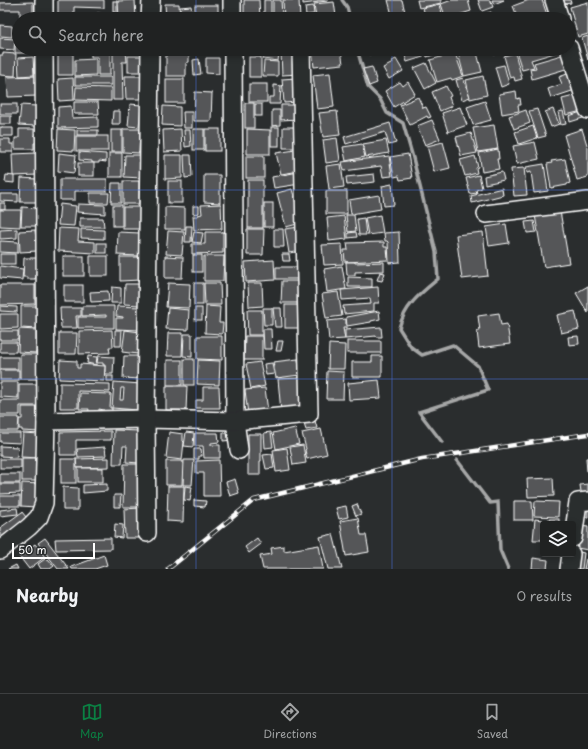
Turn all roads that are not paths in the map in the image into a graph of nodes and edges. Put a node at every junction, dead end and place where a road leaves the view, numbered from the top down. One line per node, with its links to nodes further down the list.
1 (44, 0): 5 (street)
2 (151, 0): 6 (street)
3 (232, 0): 7 (street)
4 (554, 0): 8 (street)
5 (44, 12)
6 (150, 12)
7 (232, 12)
8 (558, 12)
9 (44, 56): 18 (street)
10 (150, 56): 17 (street)
11 (233, 56): 19 (street)
12 (301, 56): 19 (street)
13 (571, 56): 14 (street)
14 (588, 110)
15 (588, 201): 16 (street)
16 (486, 214)
17 (146, 419): 18 (street); 19 (street); 23 (street)
18 (46, 421): 24 (street)
19 (235, 421): 20 (street)
20 (239, 450)
21 (588, 501): 22 (street)
22 (575, 521)
23 (147, 533)
24 (0, 550)
25 (571, 557): 26 (street)
26 (569, 569)

